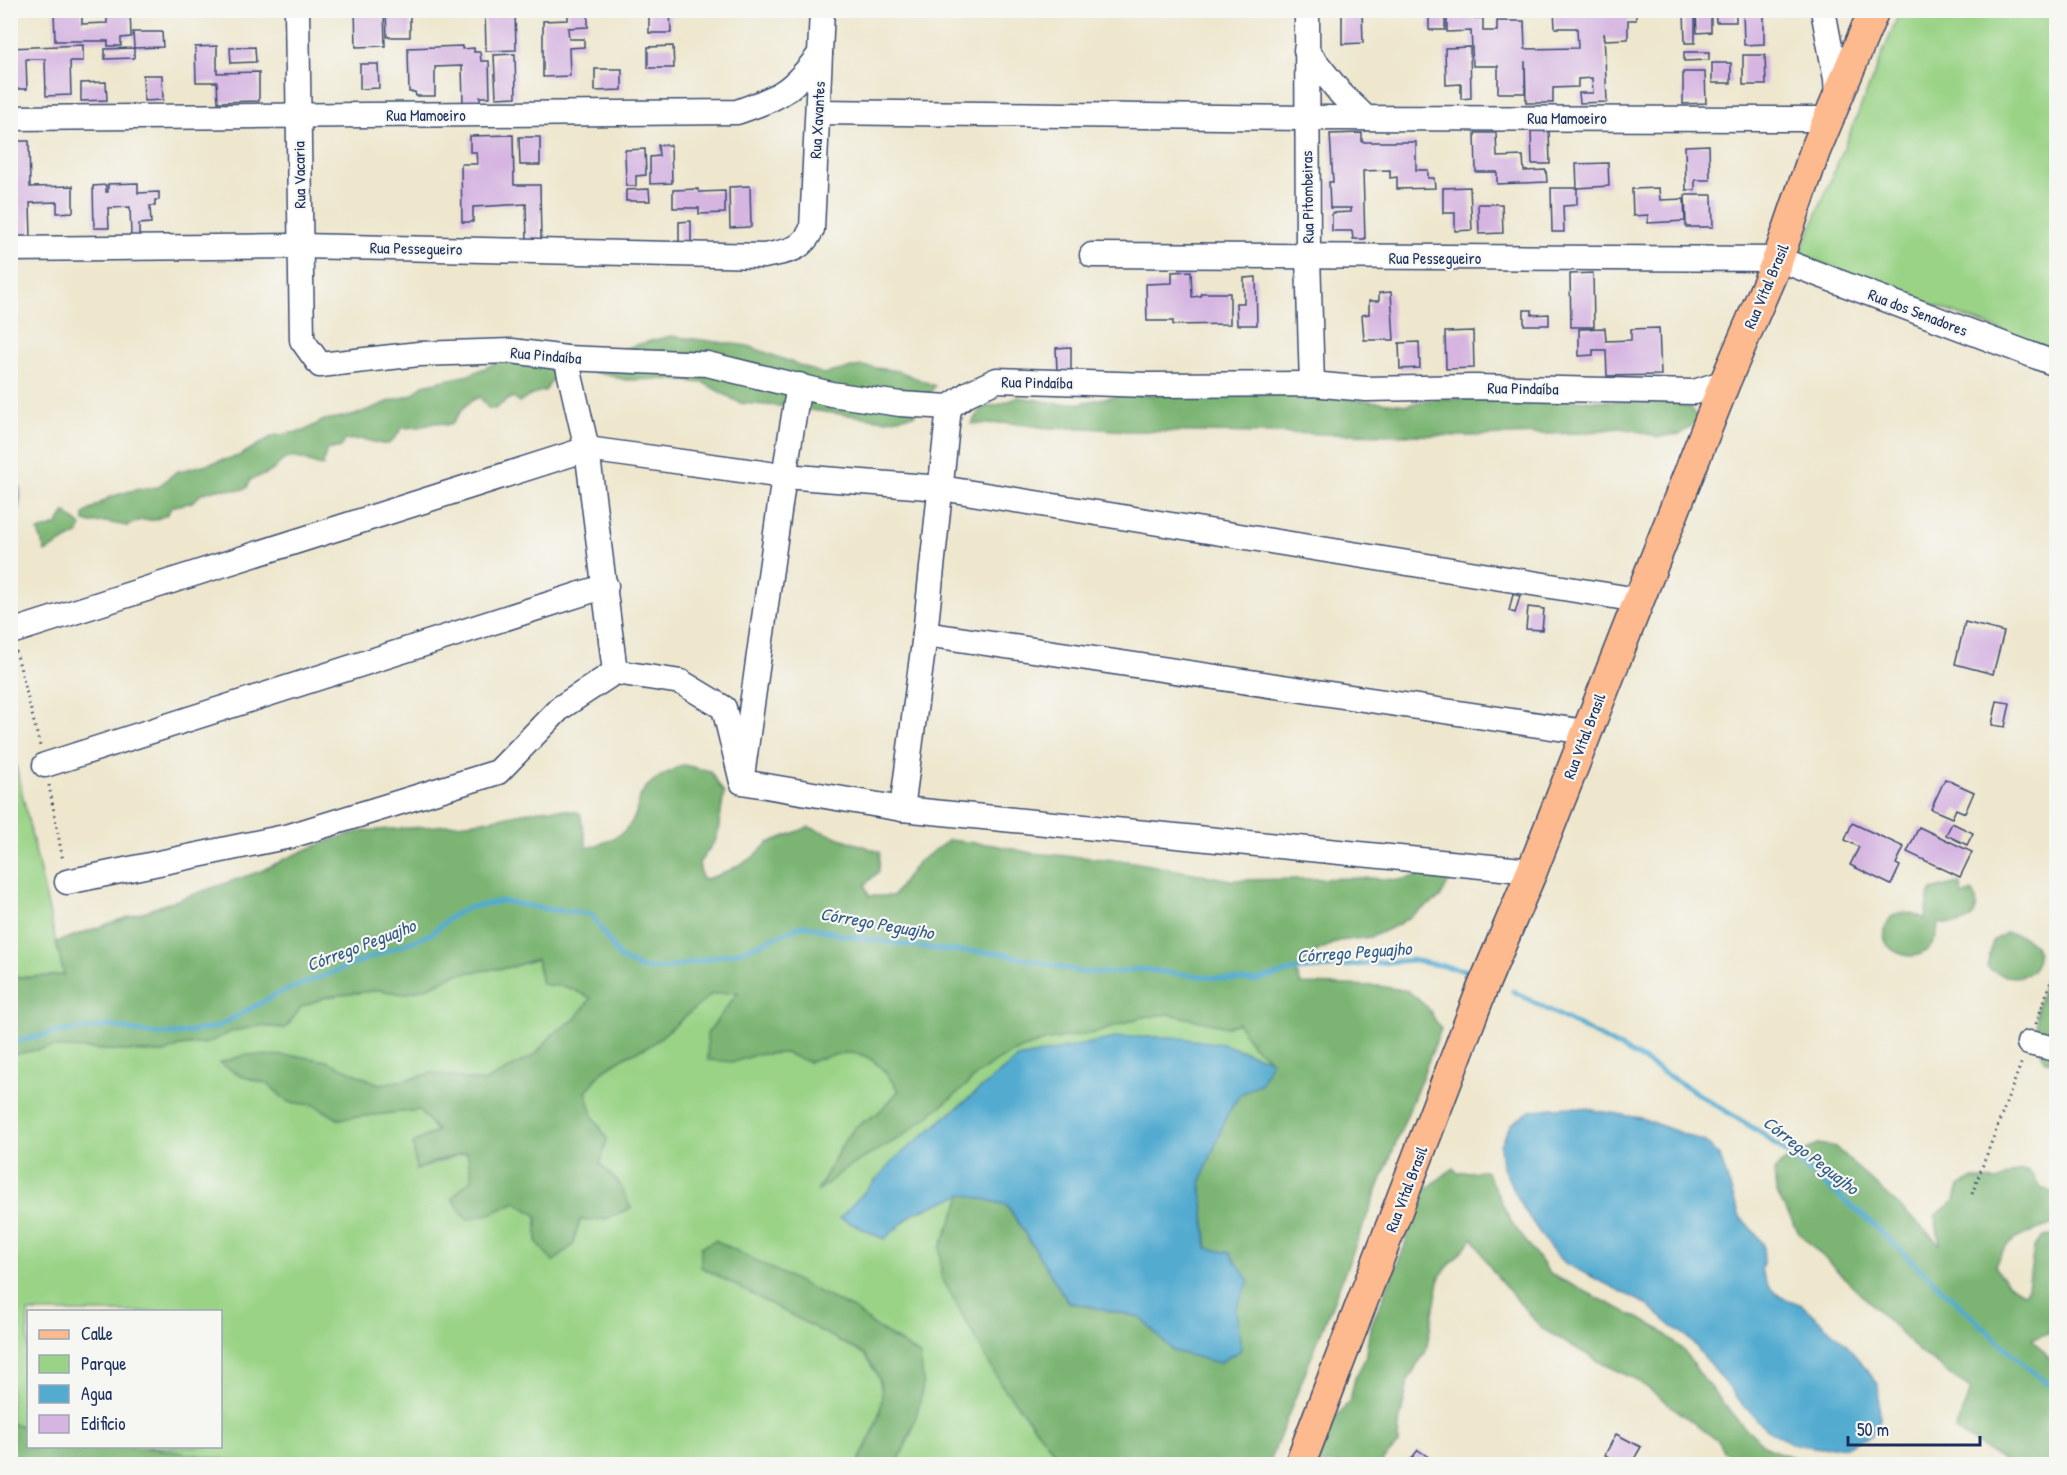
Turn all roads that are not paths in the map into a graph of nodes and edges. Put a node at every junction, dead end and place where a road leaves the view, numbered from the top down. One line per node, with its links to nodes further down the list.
1 (297, 10): 10 (street, Rua Vacaria)
2 (822, 10): 7 (street, Rua Xavantes)
3 (1307, 10): 6 (street, Rua Pitombeiras)
4 (1823, 10): 8 (street)
5 (1874, 10): 8 (main road, Rua Vital Brasil)
6 (1306, 50): 12 (street, Rua Pitombeiras); 13 (street)
7 (820, 54): 9 (street, Rua Xavantes); 10 (street, Rua Mamoeiro)
8 (1833, 109): 13 (street, Rua Mamoeiro); 19 (main road, Rua Vital Brasil)
9 (818, 112): 12 (street, Rua Mamoeiro); 14 (street, Rua Xavantes)
10 (299, 116): 11 (street, Rua Mamoeiro); 15 (street, Rua Vacaria)
11 (10, 118)
12 (1306, 118): 13 (street, Rua Mamoeiro); 18 (street, Rua Pitombeiras)
13 (1366, 118)
14 (812, 230): 15 (street, Rua Pessegueiro)
15 (300, 246): 16 (street, Rua Pessegueiro); 20 (street, Rua Vacaria)
16 (10, 249)
17 (1092, 255): 18 (street, Rua Pessegueiro)
18 (1308, 257): 19 (street, Rua Pessegueiro); 24 (street, Rua Pitombeiras)
19 (1778, 259): 22 (street, Rua dos Senadores); 23 (main road, Rua Vital Brasil)
20 (302, 340): 21 (street, Rua Pindaíba)
21 (566, 358): 25 (street, Rua Pindaíba); 27 (street)
22 (2056, 364)
23 (1725, 382): 24 (street, Rua Pindaíba); 31 (main road, Rua Vital Brasil)
24 (1312, 384): 26 (street, Rua Pindaíba)
25 (799, 385): 26 (street, Rua Pindaíba); 28 (street)
26 (949, 407): 29 (street)
27 (587, 449): 28 (street); 30 (street); 32 (street)
28 (784, 476): 29 (street); 37 (street)
29 (941, 488): 31 (street); 33 (street)
30 (606, 586): 34 (street); 36 (street)
31 (1638, 600): 35 (main road, Rua Vital Brasil)
32 (11, 632)
33 (925, 634): 35 (street); 38 (street)
34 (615, 672): 37 (street); 40 (street)
35 (1586, 732): 39 (main road, Rua Vital Brasil)
36 (45, 765)
37 (742, 782): 38 (street)
38 (902, 809): 39 (street)
39 (1532, 871): 43 (main road, Rua Vital Brasil)
40 (67, 882)
41 (2029, 1043): 42 (street)
42 (2056, 1049)
43 (1299, 1464)

